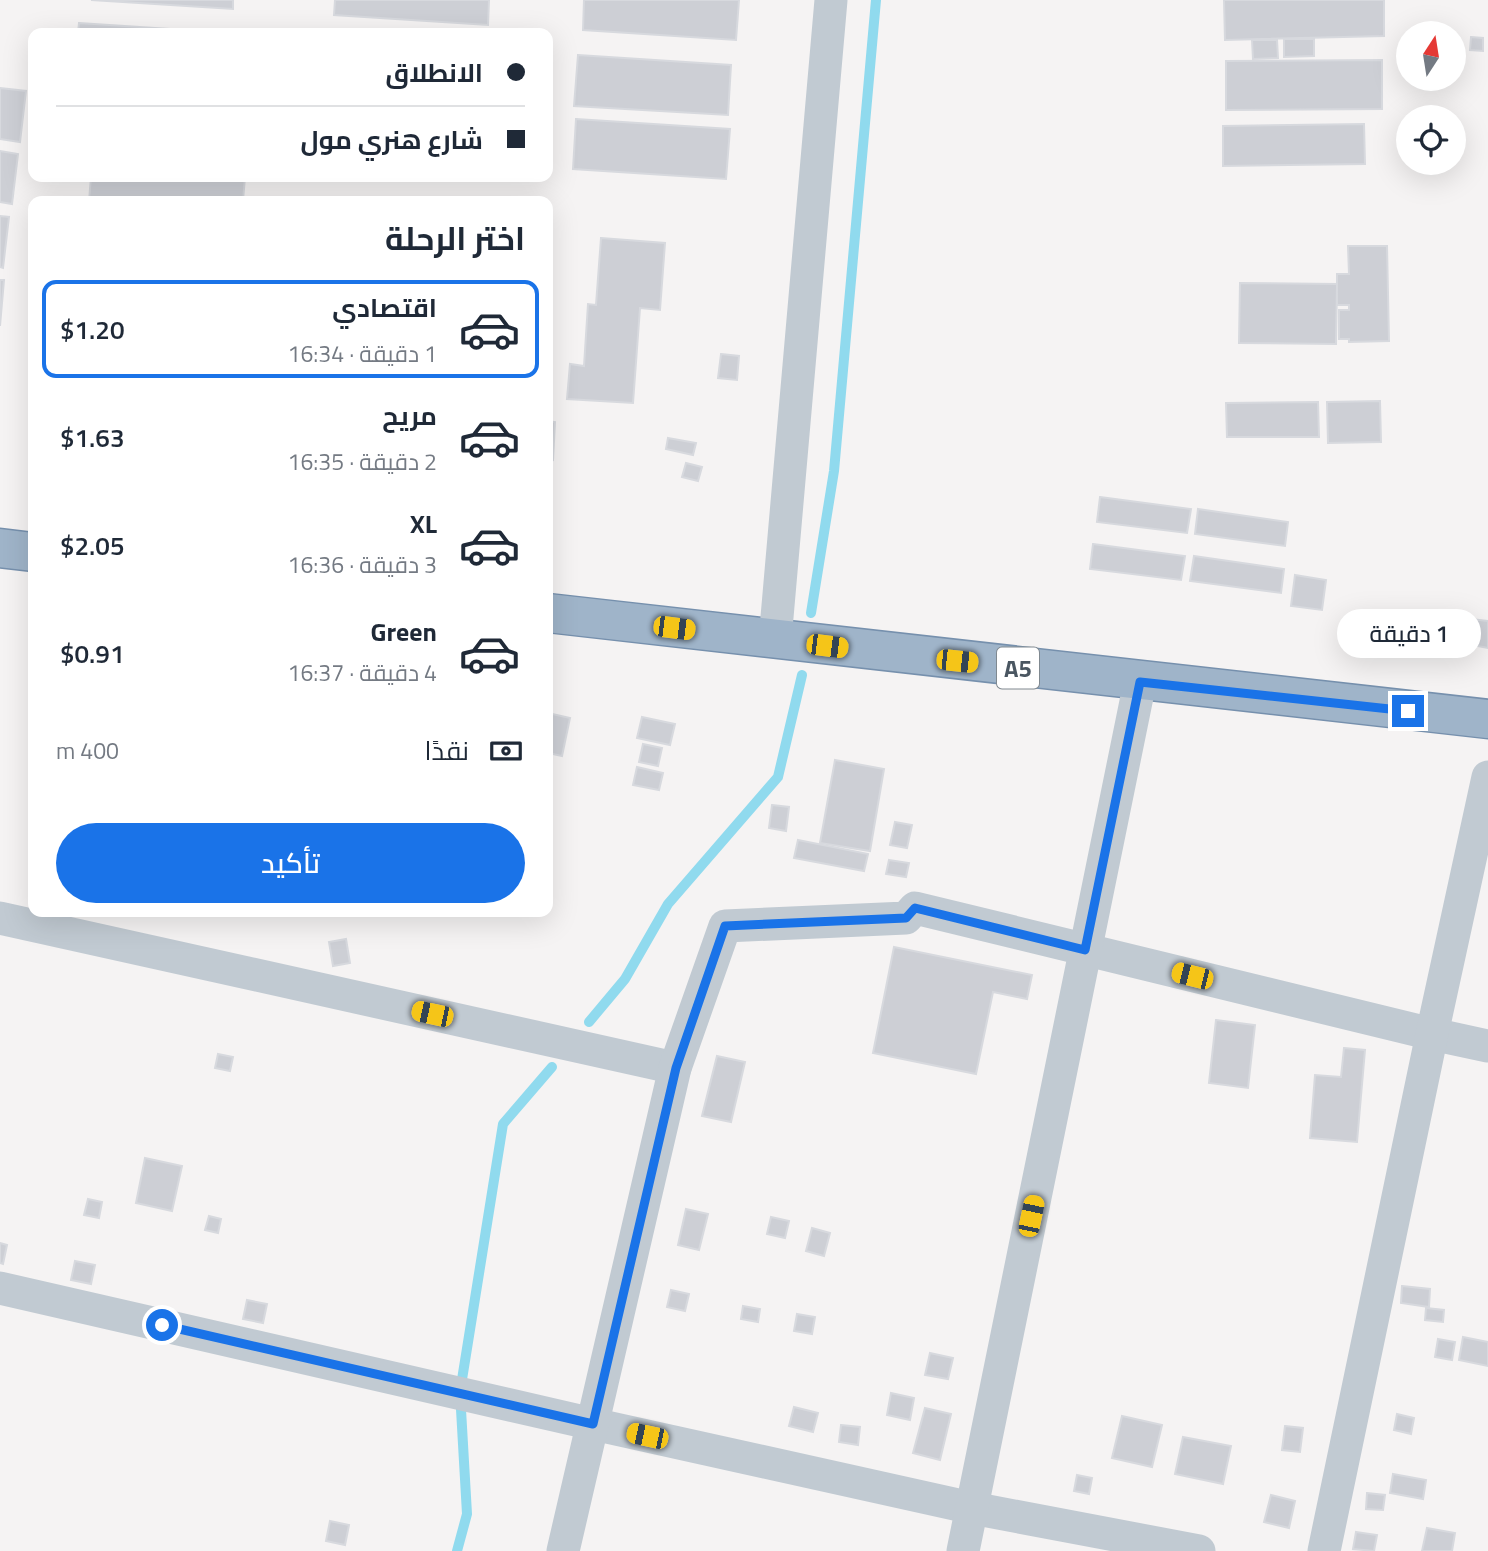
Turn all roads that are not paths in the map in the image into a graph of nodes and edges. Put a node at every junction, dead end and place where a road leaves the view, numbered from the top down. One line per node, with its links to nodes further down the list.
1 (831, 0): 5 (street)
2 (0, 548): 3 (highway)
3 (28, 551)
4 (553, 614): 5 (highway, A5)
5 (775, 640): 6 (highway, A5)
6 (1140, 682): 7 (highway, A5); 10 (street)
7 (1488, 719)
8 (1488, 777): 11 (street)
9 (0, 918): 13 (street)
10 (1085, 950): 11 (street); 13 (street); 16 (street)
11 (1432, 1034): 12 (street); 20 (street)
12 (1488, 1046)
13 (676, 1068): 15 (street)
14 (0, 1288): 15 (street)
15 (593, 1424): 16 (street); 17 (street)
16 (972, 1508): 18 (street); 19 (street)
17 (563, 1551)
18 (963, 1551)
19 (1199, 1551)
20 (1324, 1551)

